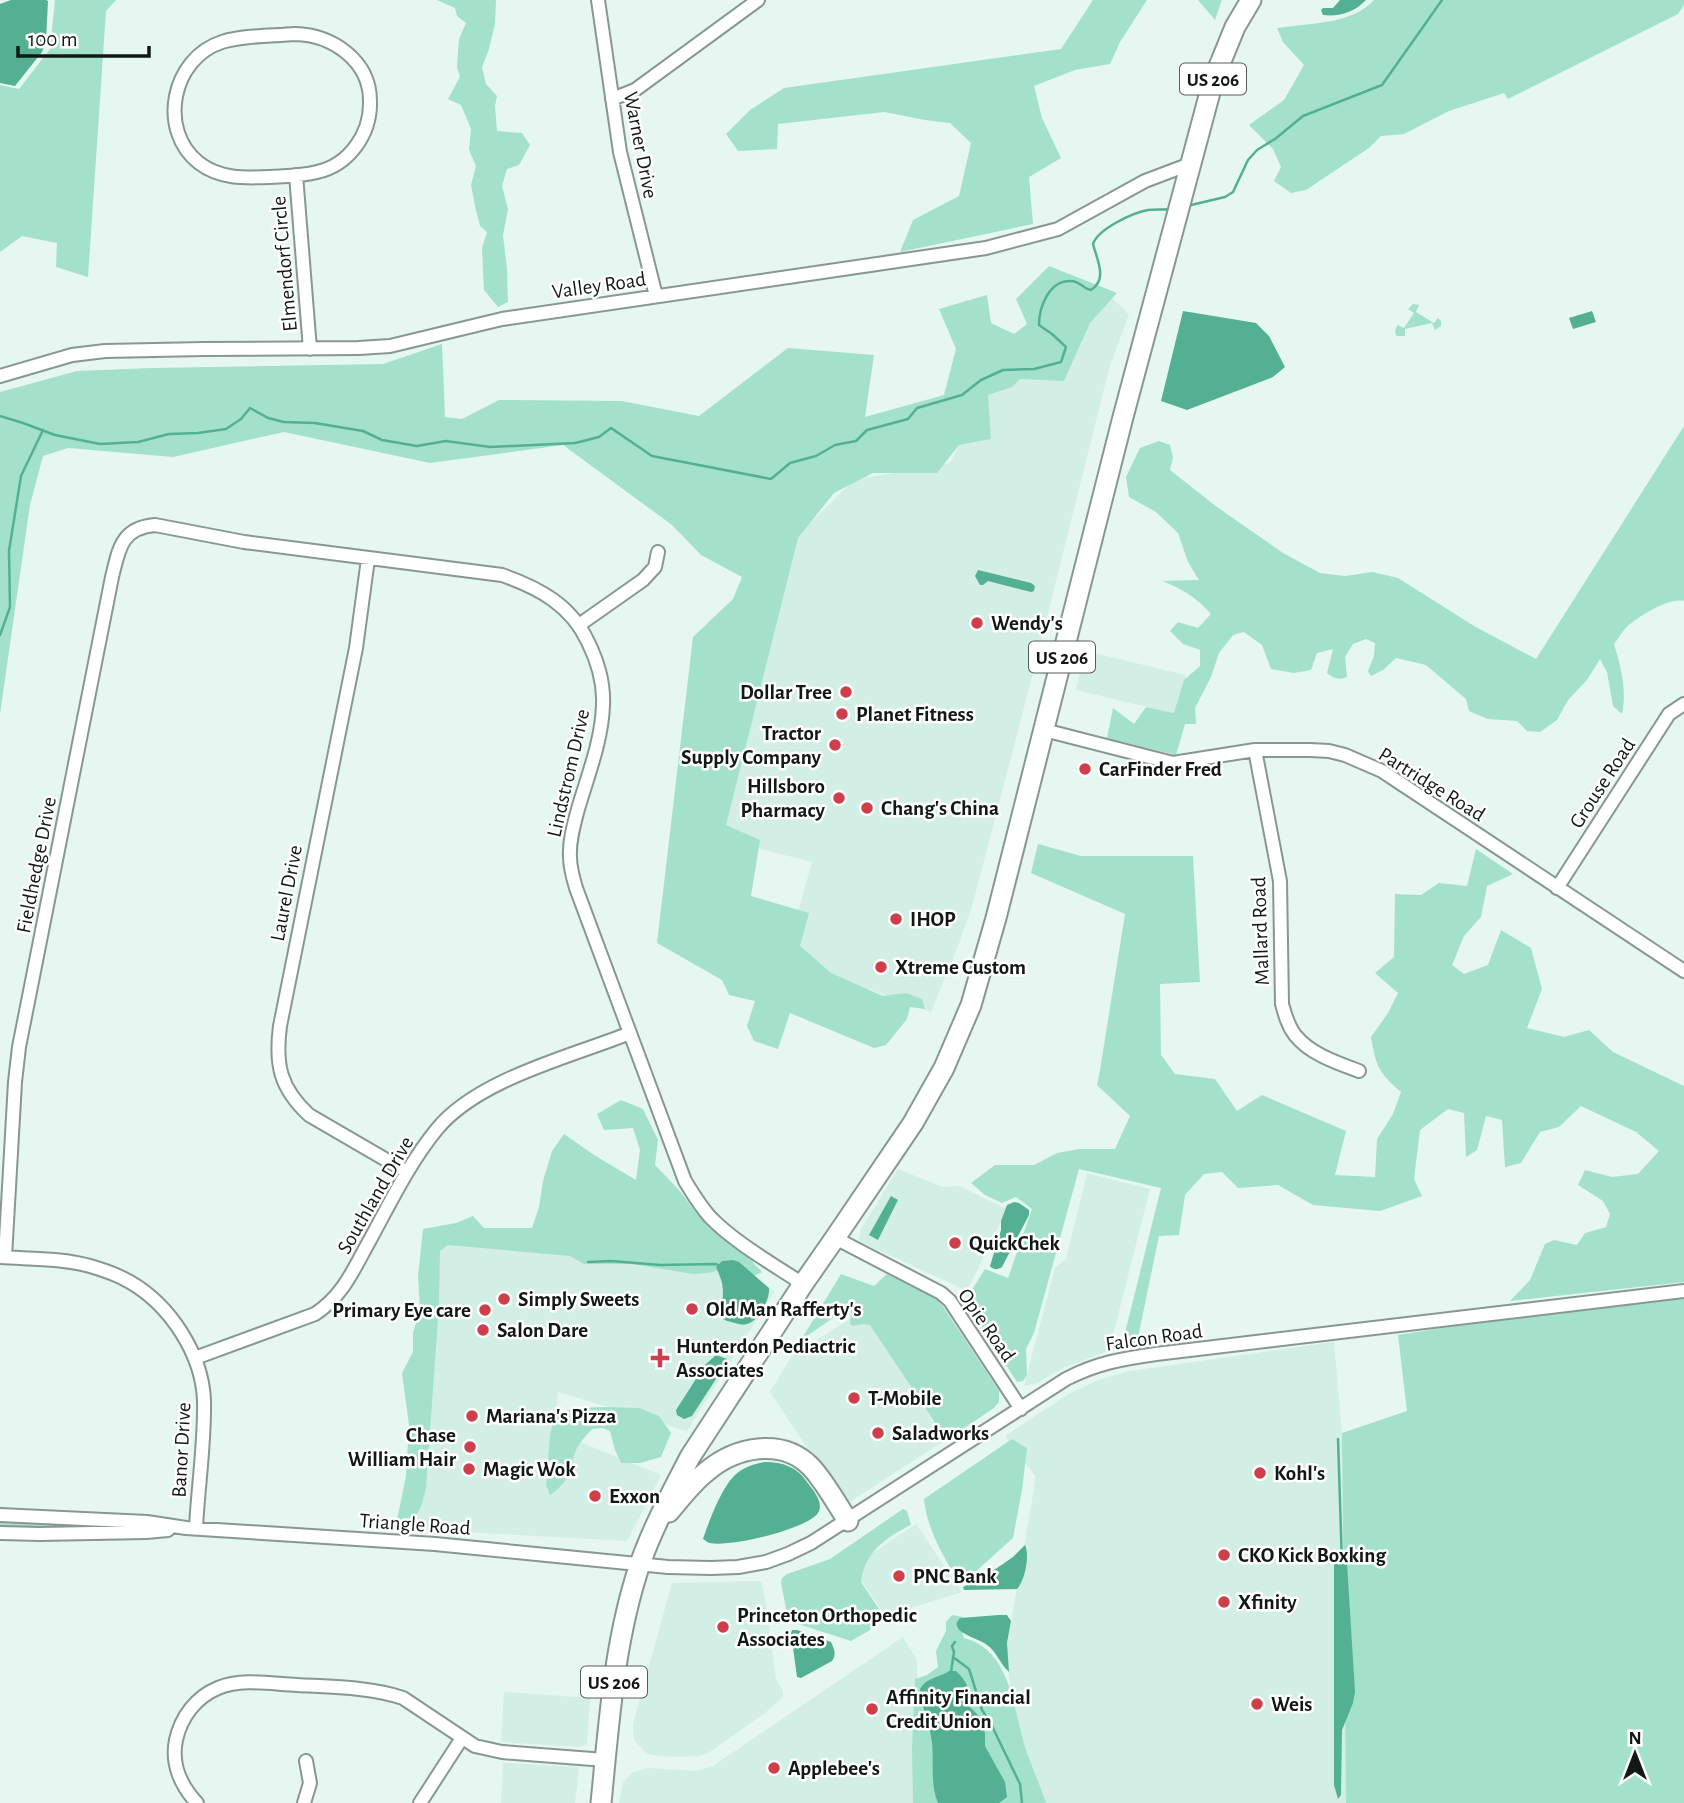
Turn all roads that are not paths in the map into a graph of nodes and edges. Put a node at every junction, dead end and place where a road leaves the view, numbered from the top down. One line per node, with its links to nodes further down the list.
1 (598, 0): 4 (street, Warner Drive)
2 (758, 0): 4 (street)
3 (1251, 0): 5 (highway, US 206 / US 206)
4 (612, 99): 7 (street, Warner Drive)
5 (1190, 164): 7 (street, Valley Road); 15 (highway, US 206)
6 (296, 176): 6 (street, Elmendorf Circle); 8 (street, Elmendorf Circle)
7 (656, 296): 8 (street, Valley Road)
8 (310, 349): 9 (street, Valley Road)
9 (0, 376)
10 (133, 531): 12 (street, Lindstrom Drive); 23 (street, Fieldhedge Drive)
11 (658, 552): 13 (street)
12 (368, 559): 13 (street, Lindstrom Drive); 21 (street, Laurel Drive)
13 (579, 625): 19 (street, Lindstrom Drive)
14 (1684, 704): 17 (street, Grouse Road)
15 (1044, 730): 16 (street, Partridge Road); 22 (highway, US 206)
16 (1255, 750): 17 (street, Partridge Road); 20 (street, Mallard Road)
17 (1558, 888): 18 (street, Partridge Road)
18 (1684, 971)
19 (629, 1033): 21 (street, Southland Drive); 24 (street, Lindstrom Drive)
20 (1359, 1071)
21 (407, 1172): 26 (street, Southland Drive)
22 (835, 1238): 24 (highway, US 206); 27 (street, Opie Road)
23 (3, 1257): 26 (street, Banor Drive)
24 (803, 1284): 30 (highway, US 206)
25 (1684, 1291): 27 (street, Falcon Road)
26 (195, 1358): 31 (street, Banor Drive)
27 (1021, 1409): 29 (street, Falcon Road)
28 (0, 1516): 31 (street, Triangle Road)
29 (848, 1521): 30 (highway); 33 (street, Falcon Road)
30 (656, 1525): 33 (highway, US 206)
31 (191, 1528): 32 (street, Triangle Road); 33 (street, Triangle Road)
32 (0, 1533)
33 (640, 1564): 35 (highway, US 206)
34 (462, 1738): 35 (street); 37 (street); 39 (street)
35 (605, 1759): 40 (highway, US 206)
36 (306, 1760): 38 (street)
37 (197, 1803)
38 (304, 1803)
39 (420, 1803)
40 (601, 1803)

